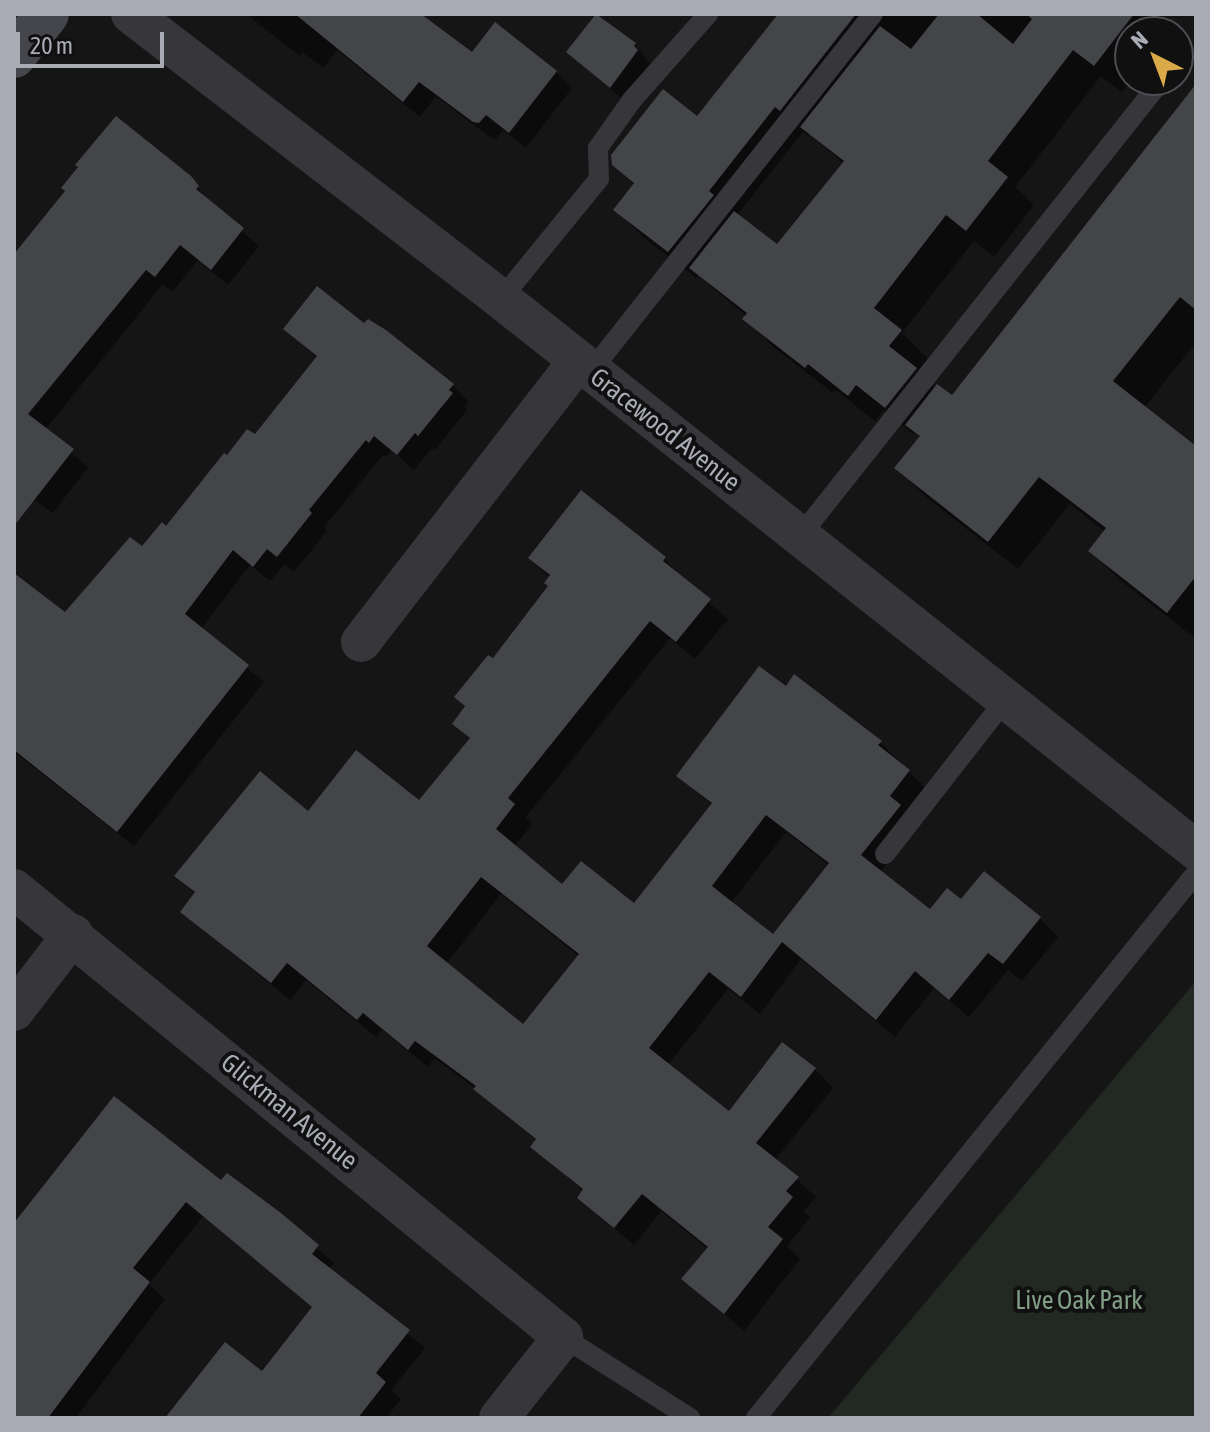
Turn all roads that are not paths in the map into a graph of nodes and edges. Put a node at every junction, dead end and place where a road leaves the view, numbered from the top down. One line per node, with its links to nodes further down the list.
1 (47, 14): 5 (street)
2 (131, 14): 7 (street, Gracewood Avenue)
3 (708, 14): 7 (lane)
4 (873, 14): 8 (lane)
5 (14, 56)
6 (1149, 96): 9 (lane)
7 (501, 299): 8 (street, Gracewood Avenue)
8 (585, 366): 9 (street, Gracewood Avenue); 10 (street)
9 (800, 536): 11 (street, Gracewood Avenue)
10 (361, 642)
11 (1006, 699): 12 (street, Gracewood Avenue); 13 (lane)
12 (1196, 850)
13 (885, 854)
14 (1196, 873): 21 (lane)
15 (14, 889): 16 (street, Glickman Avenue)
16 (73, 934): 17 (street); 18 (street, Glickman Avenue)
17 (14, 1011)
18 (563, 1337): 19 (street); 20 (lane)
19 (499, 1418)
20 (690, 1418)
21 (756, 1418)

